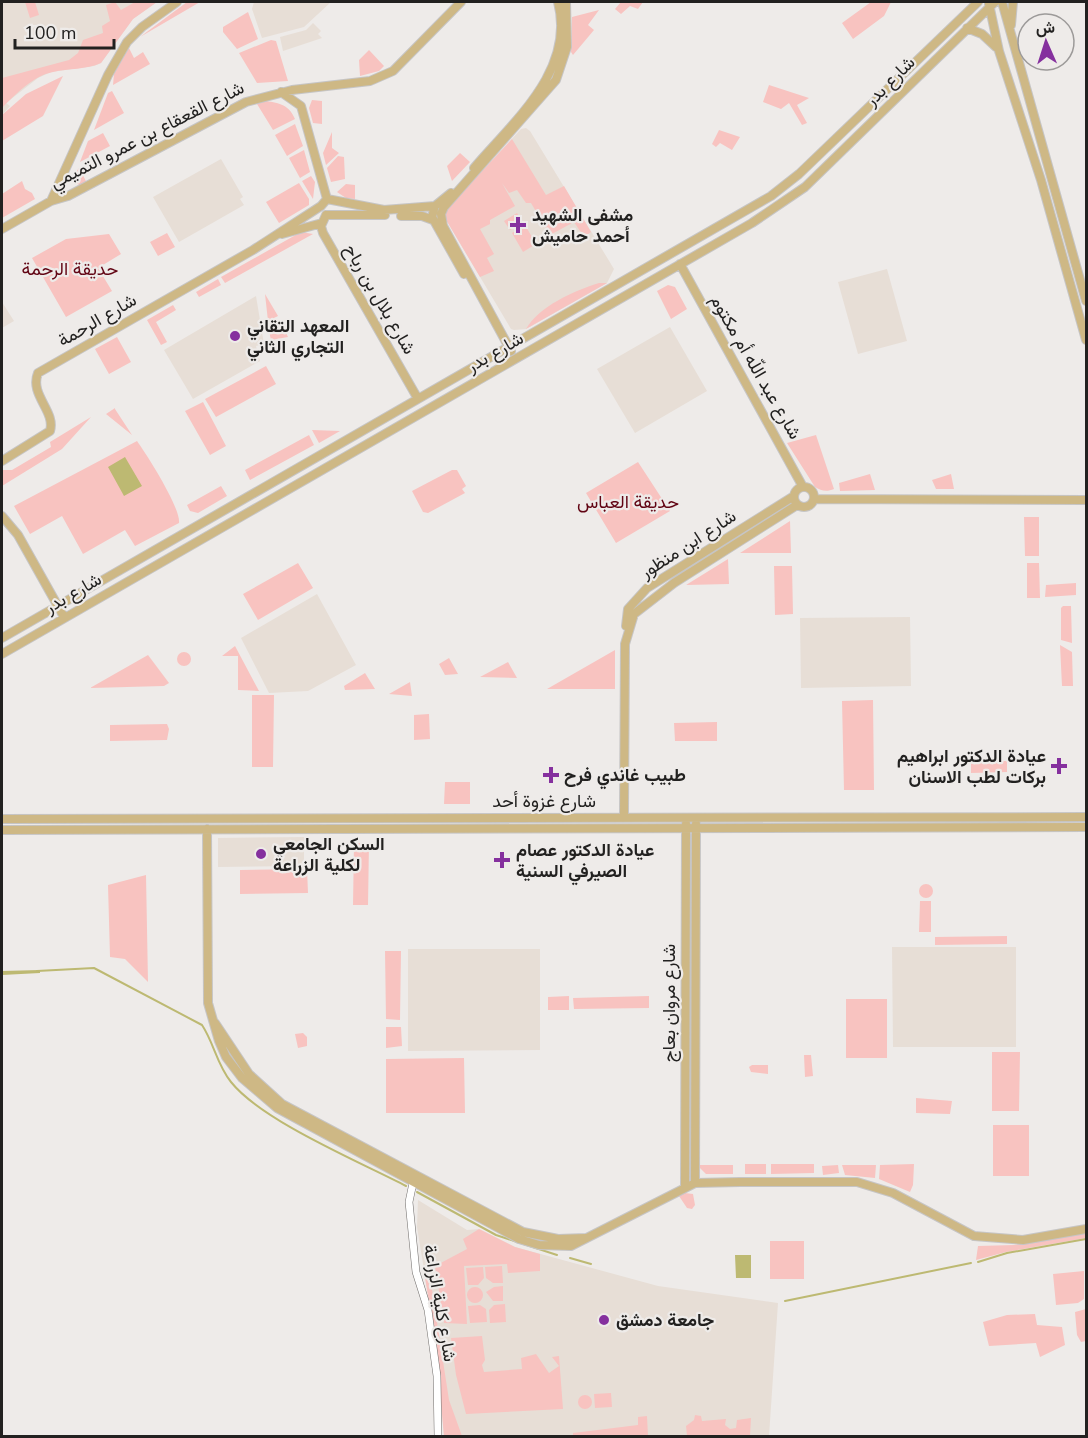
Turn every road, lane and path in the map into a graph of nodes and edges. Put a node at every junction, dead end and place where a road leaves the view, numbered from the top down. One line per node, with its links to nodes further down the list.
1 (177, 2): 19 (main road)
2 (462, 2): 16 (main road, شارع القعقاع بن عمرو التميمي)
3 (558, 2): 24 (main road)
4 (566, 2): 24 (main road)
5 (969, 2): 10 (main road)
6 (978, 2): 10 (main road, شارع بدر)
7 (1002, 2): 12 (main road)
8 (1014, 2): 12 (main road)
9 (991, 3): 11 (main road, شارع بدر); 15 (main road)
10 (965, 13): 13 (main road, شارع بدر)
11 (967, 28): 14 (main road, شارع بدر); 15 (main road)
12 (1010, 32): 29 (main road)
13 (945, 34): 14 (main road); 31 (main road, شارع بدر)
14 (951, 43): 28 (main road, شارع بدر)
15 (999, 51): 30 (main road)
16 (313, 88): 17 (main road, شارع القعقاع بن عمرو التميمي); 18 (main road)
17 (281, 92): 18 (main road); 20 (main road, شارع القعقاع بن عمرو التميمي)
18 (301, 106): 22 (main road)
19 (66, 172): 20 (main road); 21 (main road)
20 (77, 192): 21 (main road, شارع القعقاع بن عمرو التميمي)
21 (51, 201): 26 (main road, شارع القعقاع بن عمرو التميمي)
22 (324, 203): 23 (main road); 25 (main road, شارع بلال بن رباح); 27 (main road, شارع الرحمة)
23 (337, 203): 24 (main road); 25 (main road)
24 (438, 214): 25 (main road, شارع الرحمة); 31 (main road)
25 (327, 218): 27 (main road, شارع الرحمة); 33 (main road, شارع بلال بن رباح)
26 (2, 229)
27 (275, 236): 34 (main road, شارع الرحمة)
28 (680, 264): 32 (main road, شارع بدر); 35 (main road, شارع عبد اللّه أم مكتوم)
29 (1086, 301)
30 (1086, 340)
31 (509, 347): 32 (main road); 33 (main road, شارع بدر)
32 (516, 358): 42 (main road, شارع بدر)
33 (418, 399): 41 (main road, شارع بدر)
34 (2, 460)
35 (803, 487): 36 (main road); 37 (main road)
36 (794, 496): 39 (main road); 44 (main road, شارع ابن منظور)
37 (814, 499): 38 (main road); 39 (main road)
38 (1086, 500)
39 (797, 505): 44 (main road, شارع ابن منظور)
40 (2, 516): 41 (main road)
41 (57, 606): 42 (main road); 43 (main road, شارع بدر)
42 (64, 617): 45 (main road, شارع بدر)
43 (2, 638)
44 (626, 638): 46 (main road, شارع ابن منظور)
45 (2, 654)
46 (624, 817): 47 (main road, شارع غزوة أحد); 50 (main road, شارع غزوة أحد)
47 (686, 817): 48 (main road, شارع غزوة أحد); 52 (main road, شارع مروان بعاج)
48 (696, 817): 49 (main road, شارع غزوة أحد); 53 (main road, شارع مروان بعاج)
49 (1086, 817)
50 (2, 819)
51 (1086, 827): 53 (main road, شارع غزوة أحد)
52 (686, 828): 53 (main road, شارع غزوة أحد); 55 (main road, شارع غزوة أحد); 58 (main road, شارع مروان بعاج)
53 (696, 828): 57 (main road, شارع مروان بعاج)
54 (2, 830): 55 (main road, شارع غزوة أحد)
55 (207, 830): 56 (main road)
56 (414, 1180): 58 (main road); 60 (street, شارع كلية الزراعة)
57 (695, 1183): 58 (main road); 59 (main road)
58 (685, 1188)
59 (1086, 1229)
60 (438, 1437)

